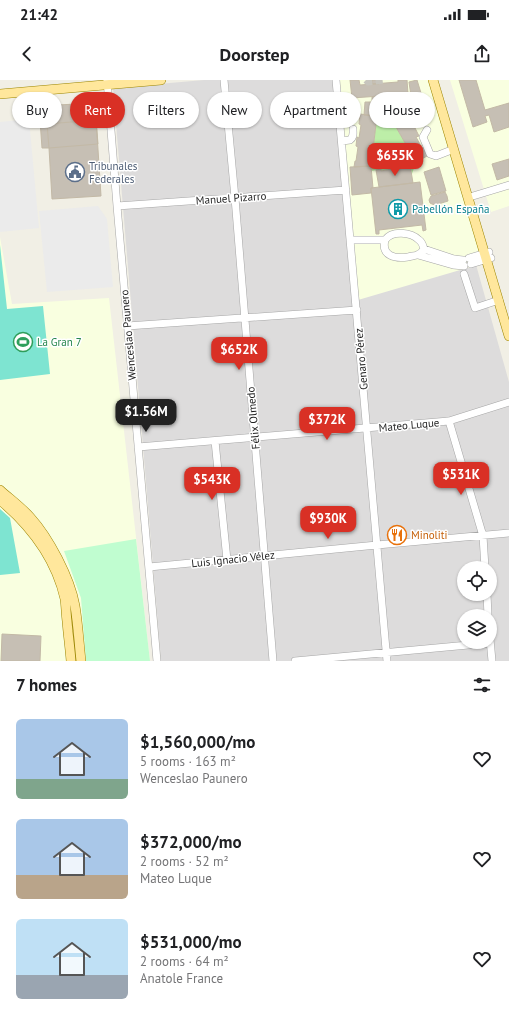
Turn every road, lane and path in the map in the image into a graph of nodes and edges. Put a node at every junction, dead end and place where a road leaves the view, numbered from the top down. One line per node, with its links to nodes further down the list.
1 (95, 80): 8 (main road)
2 (161, 80): 7 (main road)
3 (224, 80): 17 (street, Félix Olmedo)
4 (336, 80): 12 (street, Genaro Pérez)
5 (434, 80): 13 (main road)
6 (438, 80): 16 (main road)
7 (107, 83): 9 (main road); 18 (street, Wenceslao Paunero)
8 (0, 89)
9 (0, 94)
10 (353, 129): 12 (street)
11 (427, 130): 13 (street)
12 (342, 141): 15 (street, Genaro Pérez)
13 (454, 149): 23 (main road)
14 (509, 185): 16 (street)
15 (346, 190): 17 (street, Manuel Pizarro); 19 (street, Genaro Pérez)
16 (473, 196): 23 (main road)
17 (234, 198): 18 (street, Manuel Pizarro); 28 (street, Félix Olmedo)
18 (117, 206): 30 (street, Wenceslao Paunero)
19 (350, 240): 20 (street); 27 (street, Genaro Pérez)
20 (385, 240): 21 (street); 22 (street)
21 (424, 249): 22 (street); 24 (street)
22 (418, 255): 24 (street)
23 (488, 256): 24 (street); 26 (main road); 29 (main road)
24 (467, 262)
25 (464, 274): 26 (street)
26 (499, 300): 31 (main road)
27 (357, 310): 28 (street); 34 (street, Genaro Pérez)
28 (245, 318): 30 (street); 35 (street, Félix Olmedo)
29 (509, 321)
30 (127, 326): 37 (street, Wenceslao Paunero)
31 (509, 336)
32 (509, 402): 33 (street, Mateo Luque)
33 (449, 422): 34 (street, Mateo Luque); 41 (street)
34 (367, 428): 35 (street, Mateo Luque); 42 (street, Genaro Pérez)
35 (255, 438): 36 (street, Mateo Luque); 43 (street, Félix Olmedo)
36 (215, 441): 37 (street, Mateo Luque); 44 (street)
37 (138, 447): 46 (street, Wenceslao Paunero)
38 (0, 490): 51 (main road)
39 (0, 500): 50 (main road)
40 (509, 533): 41 (street, Luis Ignacio Vélez)
41 (483, 536): 42 (street, Luis Ignacio Vélez); 45 (street)
42 (377, 545): 43 (street, Luis Ignacio Vélez); 49 (street, Genaro Pérez)
43 (264, 556): 44 (street, Luis Ignacio Vélez); 53 (street, Félix Olmedo)
44 (227, 560): 46 (street, Luis Ignacio Vélez)
45 (485, 561)
46 (149, 567): 52 (street, Wenceslao Paunero)
47 (457, 645): 49 (street)
48 (491, 649): 56 (street)
49 (387, 653): 54 (street); 55 (street, Genaro Pérez)
50 (71, 661)
51 (81, 661)
52 (157, 661)
53 (273, 661)
54 (295, 661)
55 (387, 661)
56 (492, 661)

